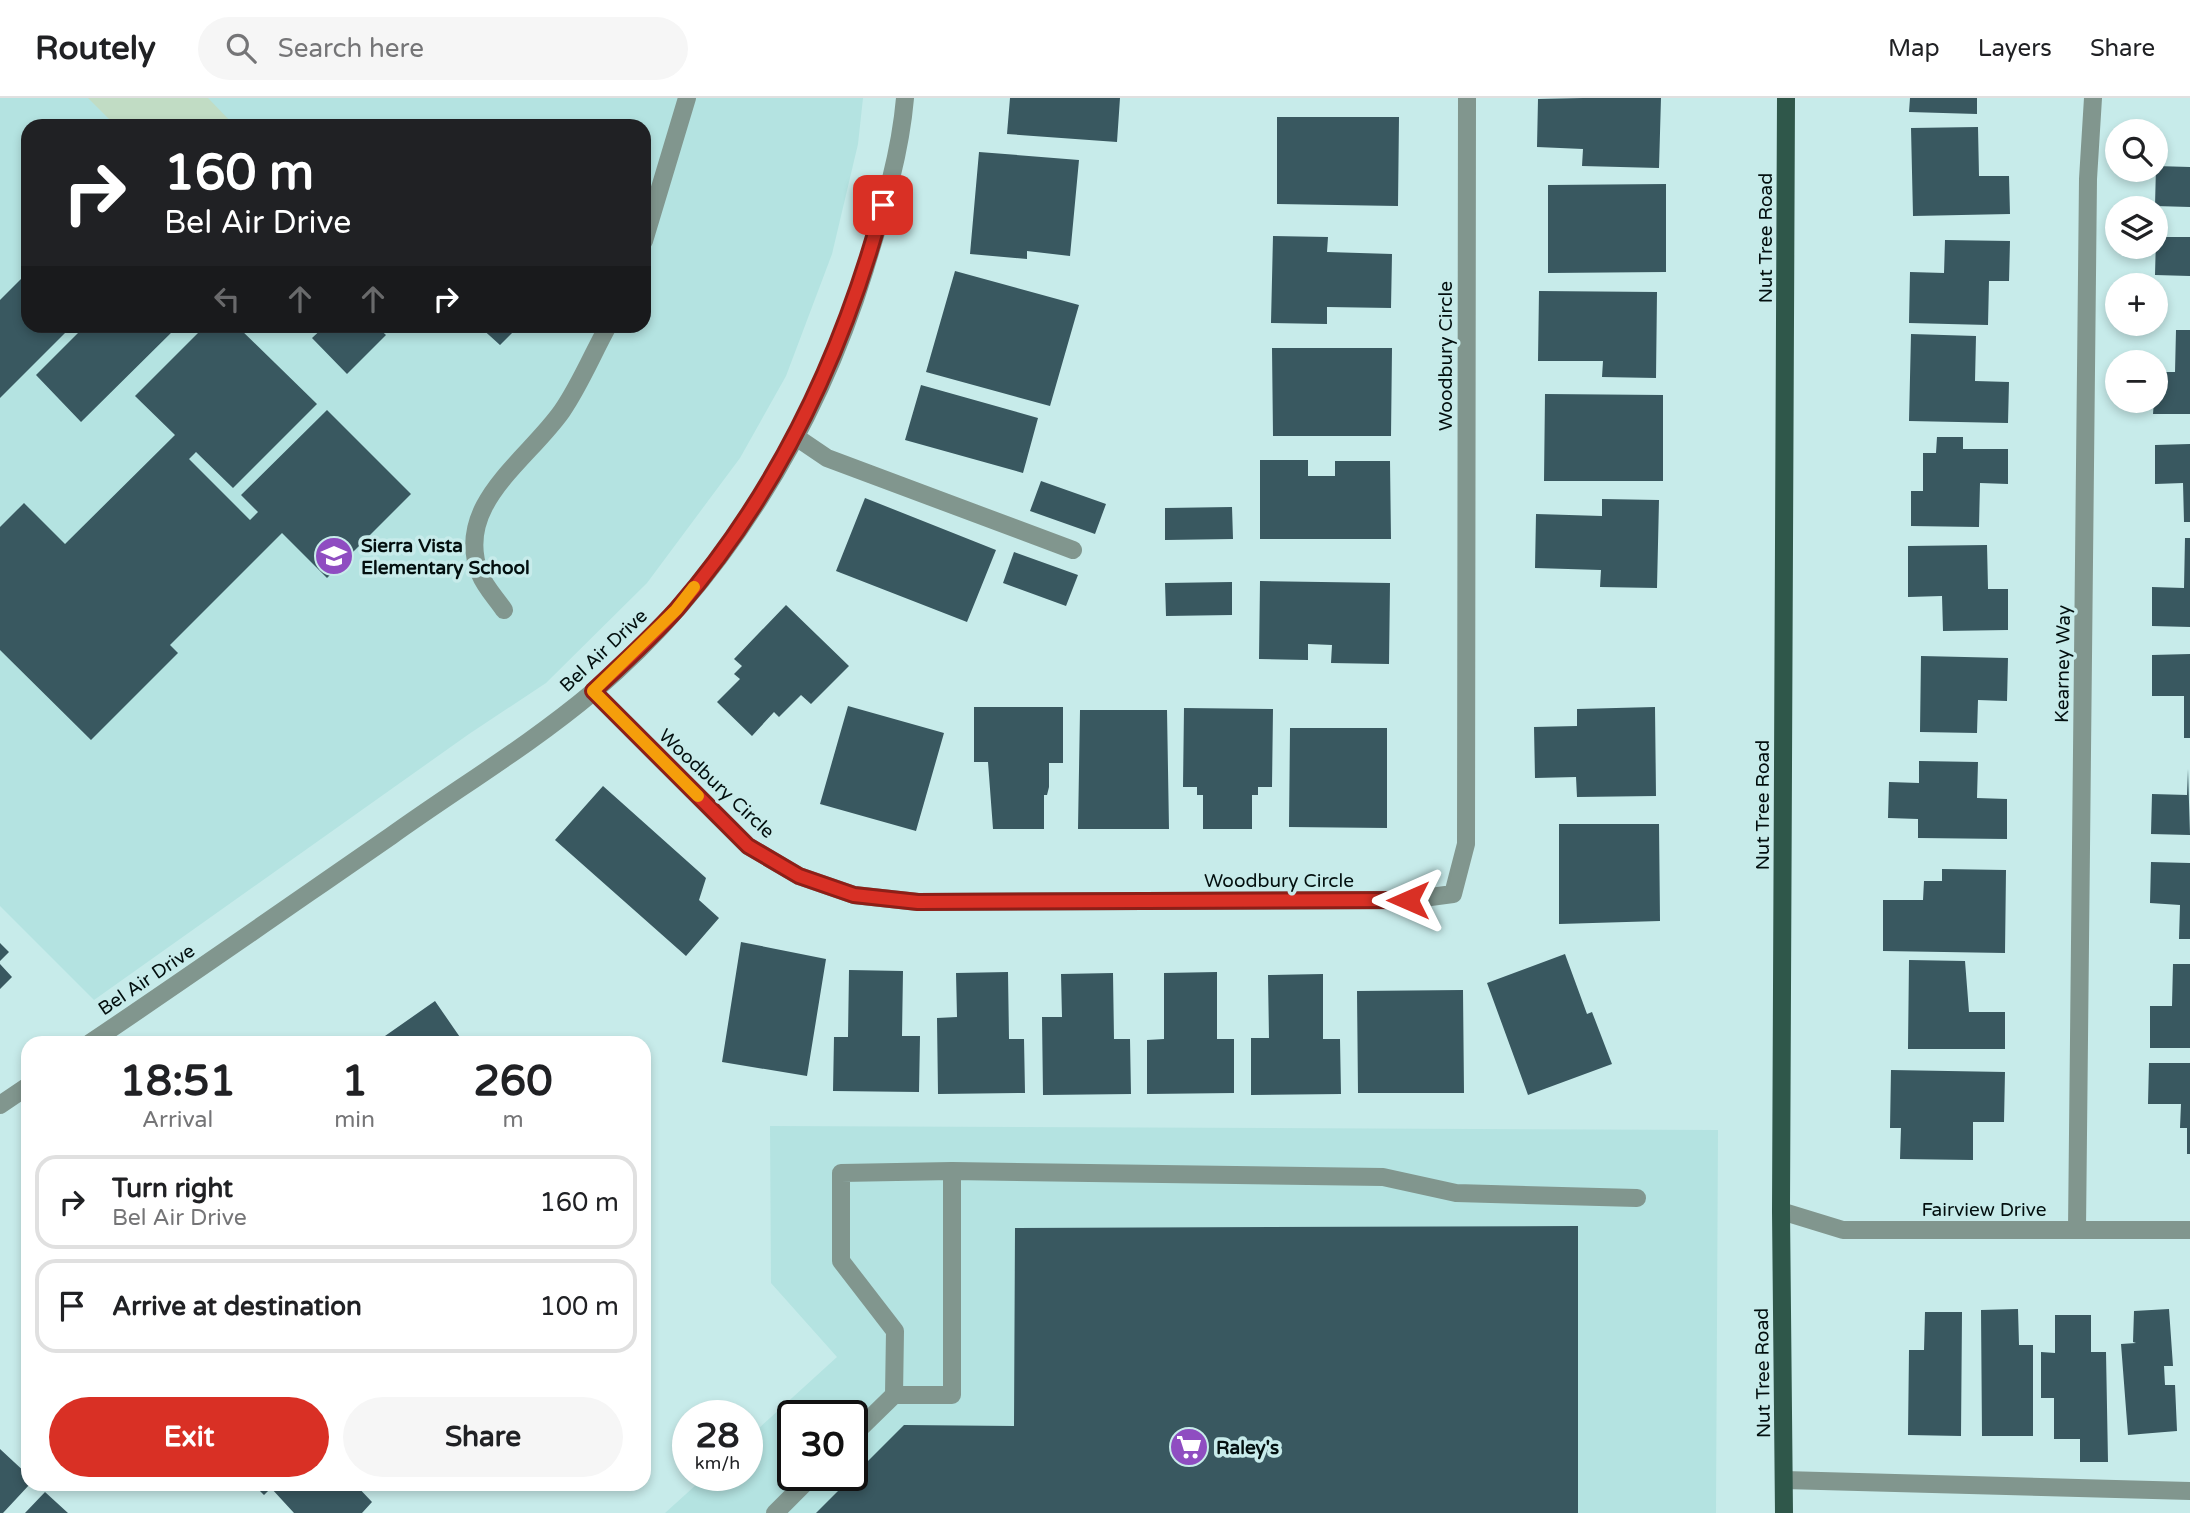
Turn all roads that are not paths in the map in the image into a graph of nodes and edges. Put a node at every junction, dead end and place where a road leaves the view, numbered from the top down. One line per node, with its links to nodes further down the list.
1 (687, 98): 6 (street)
2 (905, 98): 8 (street, Bel Air Drive)
3 (1467, 98): 11 (street, Woodbury Circle)
4 (1786, 98): 17 (main road, Nut Tree Road)
5 (2093, 98): 18 (street, Kearney Way)
6 (651, 218)
7 (604, 333): 10 (street)
8 (796, 437): 9 (street); 11 (street, Bel Air Drive)
9 (1073, 550)
10 (504, 610)
11 (593, 691): 12 (street, Bel Air Drive)
12 (100, 1036)
13 (21, 1091): 14 (street)
14 (0, 1105)
15 (952, 1171): 16 (street); 20 (street); 20 (street)
16 (1637, 1199)
17 (1782, 1211): 18 (street, Fairview Drive); 22 (main road, Nut Tree Road)
18 (2077, 1230): 19 (street, Fairview Drive)
19 (2190, 1230)
20 (894, 1395): 21 (street)
21 (868, 1420)
22 (1784, 1480): 24 (street); 26 (main road, Nut Tree Road)
23 (797, 1491): 25 (street)
24 (2190, 1491)
25 (775, 1513)
26 (1784, 1513)

